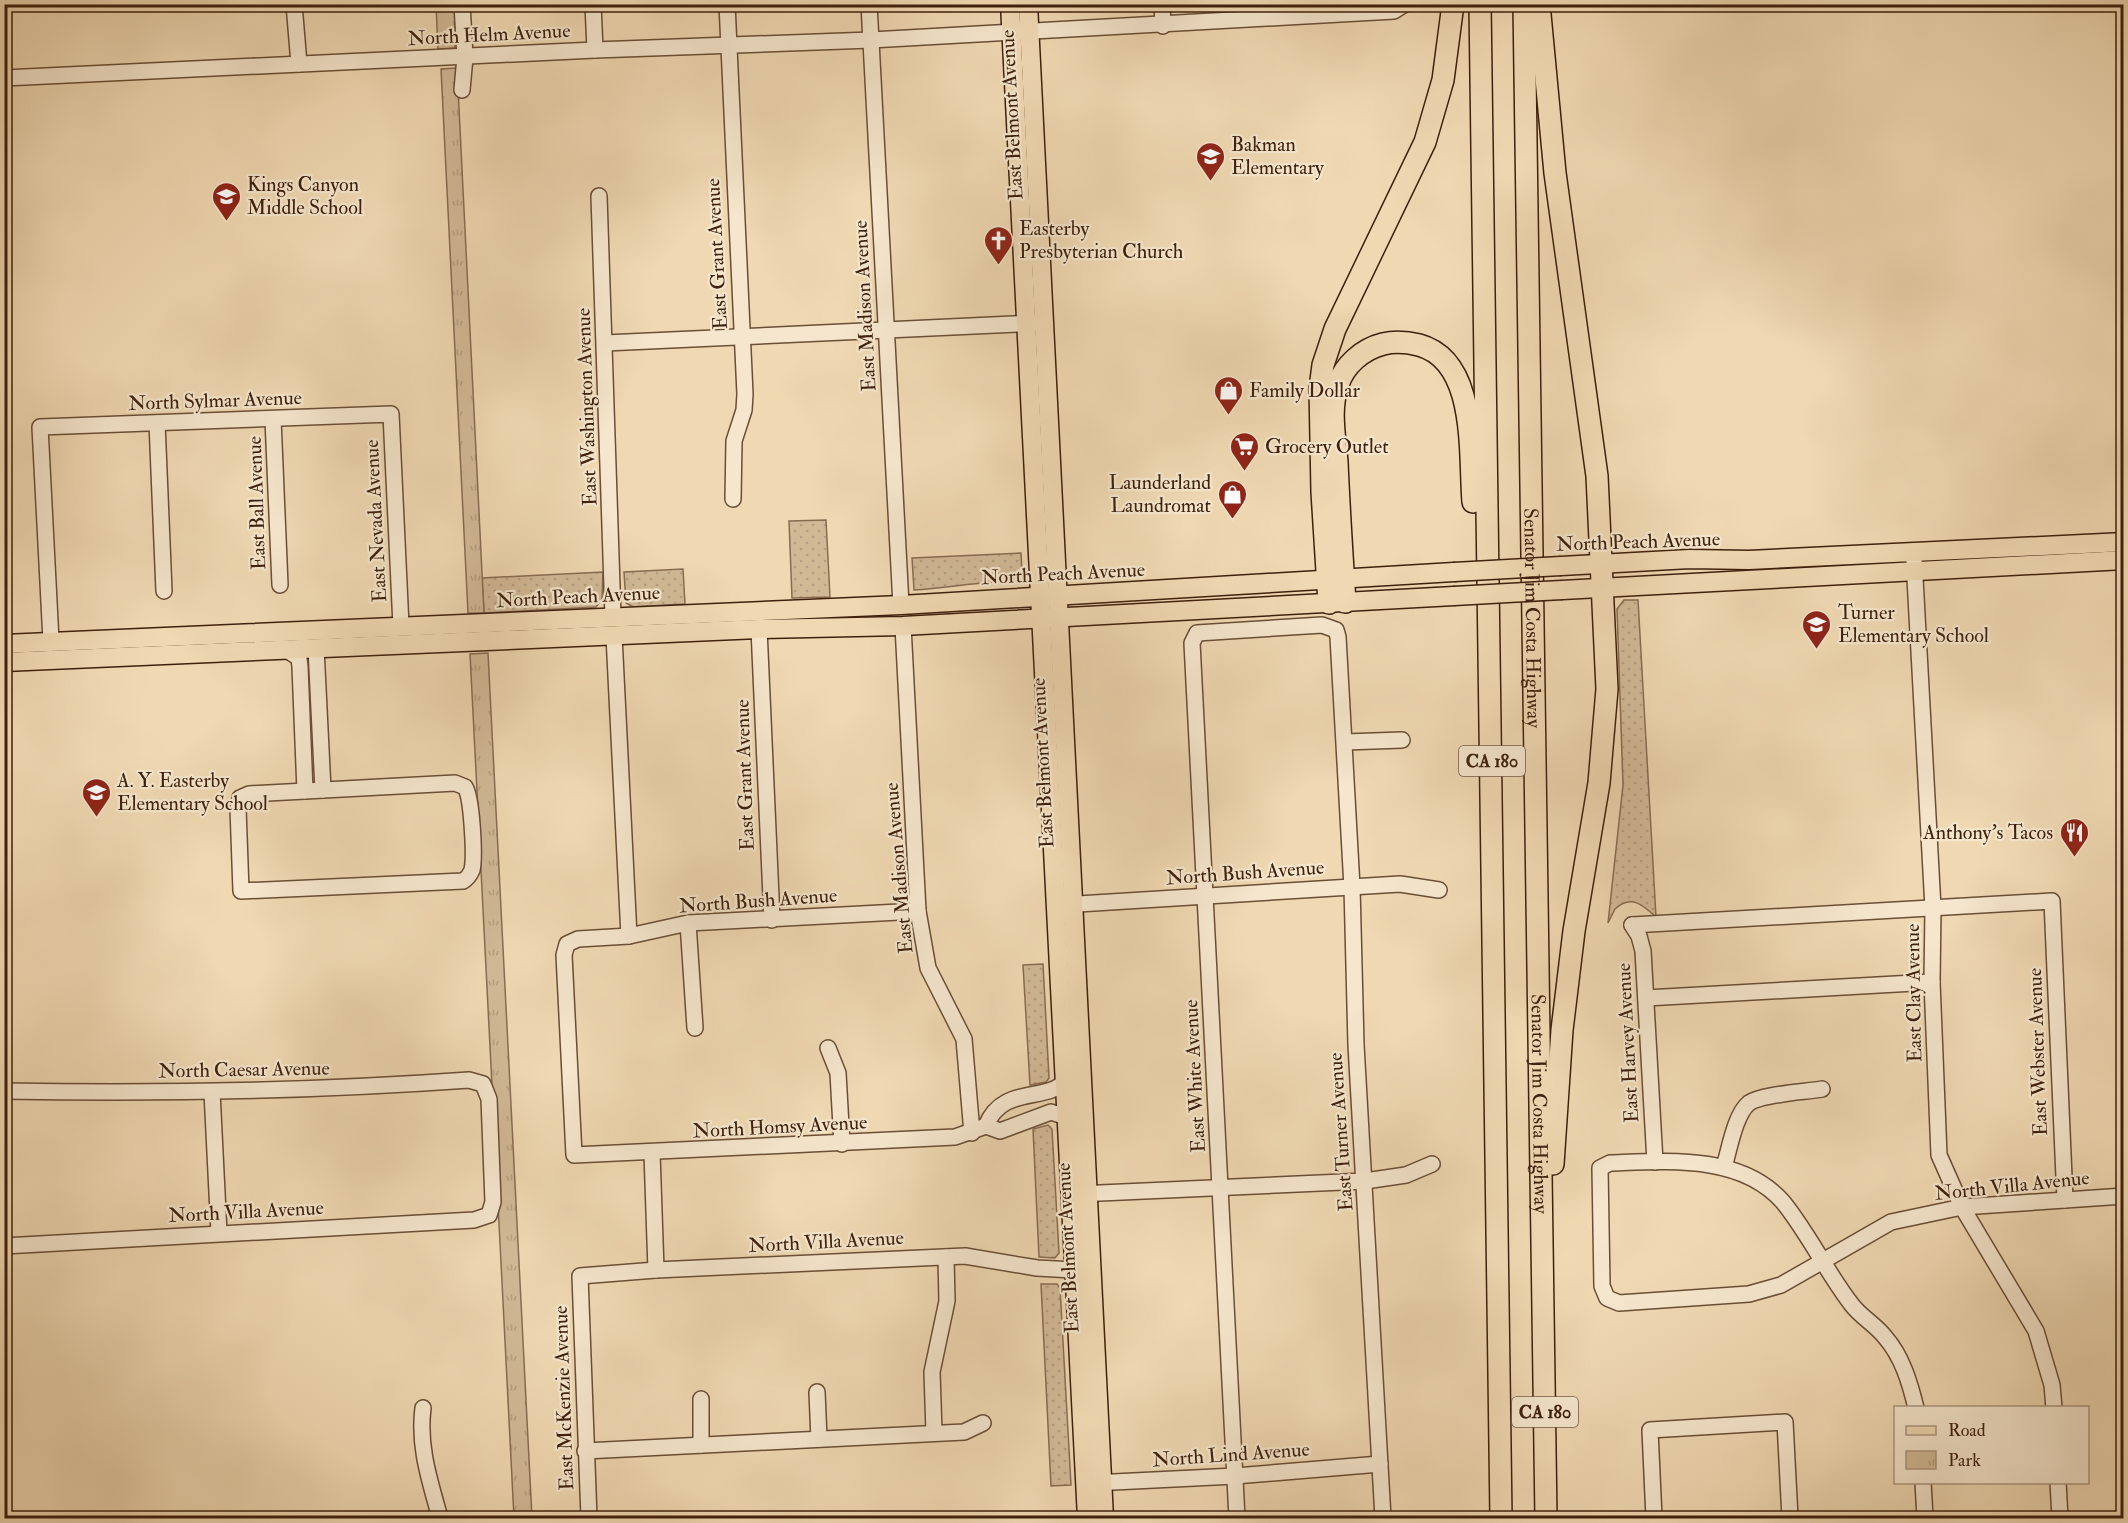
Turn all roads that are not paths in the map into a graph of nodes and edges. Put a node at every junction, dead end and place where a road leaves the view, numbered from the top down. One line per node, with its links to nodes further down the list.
1 (294, 4): 21 (street)
2 (462, 4): 20 (street)
3 (593, 4): 19 (street)
4 (728, 4): 18 (street, East Grant Avenue)
5 (869, 4): 17 (street, East Madison Avenue)
6 (1010, 4): 16 (main road, East Belmont Avenue)
7 (1028, 4): 16 (main road, East Belmont Avenue)
8 (1162, 4): 15 (street)
9 (1404, 4): 14 (street, North Helm Avenue)
10 (1453, 4): 40 (highway)
11 (1480, 4): 69 (highway, CA 180)
12 (1524, 4): 107 (highway, Senator Jim Costa Highway / CA 180)
13 (1539, 4): 38 (highway)
14 (1288, 11): 15 (street, North Helm Avenue)
15 (1162, 26): 16 (street, North Helm Avenue)
16 (1020, 32): 17 (street, North Helm Avenue); 25 (main road, East Belmont Avenue)
17 (870, 40): 18 (street, North Helm Avenue); 26 (street, East Madison Avenue)
18 (729, 44): 19 (street, North Helm Avenue); 27 (street, East Grant Avenue)
19 (595, 50): 20 (street, North Helm Avenue)
20 (465, 57): 21 (street, North Helm Avenue); 23 (street)
21 (298, 64): 22 (street, North Helm Avenue)
22 (4, 78)
23 (462, 90)
24 (599, 196): 28 (street, East Washington Avenue)
25 (1035, 323): 26 (street); 45 (main road, East Belmont Avenue)
26 (887, 331): 27 (street); 47 (street, East Madison Avenue)
27 (741, 336): 28 (street); 32 (street, East Grant Avenue)
28 (605, 343): 49 (street, East Washington Avenue)
29 (391, 414): 30 (street, North Sylmar Avenue); 51 (street, East Nevada Avenue)
30 (273, 419): 31 (street, North Sylmar Avenue); 42 (street, East Ball Avenue)
31 (157, 423): 44 (street); 57 (street, North Sylmar Avenue)
32 (734, 499)
33 (2124, 542): 36 (main road, North Peach Avenue)
34 (1831, 555): 35 (main road, North Peach Avenue); 36 (main road, North Peach Avenue); 39 (main road)
35 (1777, 558): 38 (main road, North Peach Avenue); 41 (main road)
36 (1914, 560): 37 (main road, North Peach Avenue); 39 (main road, North Peach Avenue); 71 (street, East Clay Avenue)
37 (2124, 560)
38 (1603, 564): 40 (main road, North Peach Avenue, bridge); 43 (highway)
39 (1779, 577): 41 (main road, North Peach Avenue)
40 (1335, 579): 45 (main road, North Peach Avenue); 46 (highway); 69 (highway)
41 (1723, 580): 43 (main road, North Peach Avenue)
42 (280, 585)
43 (1604, 587): 46 (main road, North Peach Avenue, bridge); 107 (highway)
44 (164, 591)
45 (1048, 597): 47 (main road, North Peach Avenue); 50 (main road, East Belmont Avenue)
46 (1337, 603): 50 (main road, North Peach Avenue)
47 (901, 605): 48 (main road, North Peach Avenue)
48 (857, 607): 49 (main road, North Peach Avenue); 53 (main road)
49 (613, 617): 51 (main road, North Peach Avenue); 56 (main road)
50 (1049, 619): 52 (main road, North Peach Avenue); 70 (main road, East Belmont Avenue)
51 (401, 626): 57 (main road, North Peach Avenue); 59 (main road)
52 (903, 626): 53 (main road, North Peach Avenue); 72 (street, East Madison Avenue)
53 (759, 629): 55 (main road, North Peach Avenue); 73 (street, East Grant Avenue)
54 (1197, 633): 63 (street, East Turner Avenue); 68 (street, East White Avenue)
55 (614, 636): 56 (main road, North Peach Avenue); 75 (street)
56 (540, 638): 59 (main road, North Peach Avenue)
57 (51, 641): 58 (main road, North Peach Avenue)
58 (4, 644)
59 (316, 648): 60 (main road, North Peach Avenue); 64 (street)
60 (285, 649): 61 (main road, North Peach Avenue); 65 (street)
61 (4, 662)
62 (1402, 740): 63 (street)
63 (1344, 742): 66 (street, East Turner Avenue)
64 (322, 790): 65 (street); 65 (street)
65 (305, 791)
66 (1352, 887): 67 (street, North Bush Avenue); 68 (street, North Bush Avenue); 93 (street, East Turner Avenue)
67 (1439, 890)
68 (1206, 896): 70 (street, North Bush Avenue); 94 (street, East White Avenue)
69 (1495, 898): 129 (highway, CA 180)
70 (1063, 905): 80 (main road, East Belmont Avenue); 95 (main road, East Belmont Avenue)
71 (1933, 908): 76 (street, East Clay Avenue); 77 (street, East Harvey Avenue); 97 (street, East Webster Avenue)
72 (918, 911): 73 (street, North Bush Avenue); 86 (street, East Madison Avenue)
73 (772, 920): 74 (street, North Bush Avenue)
74 (688, 923): 75 (street, North Bush Avenue); 78 (street)
75 (629, 936): 89 (street, North Bush Avenue)
76 (1932, 982): 77 (street); 98 (street, East Clay Avenue)
77 (1646, 998): 90 (street, East Harvey Avenue)
78 (695, 1028)
79 (828, 1048): 87 (street)
80 (1064, 1082): 84 (main road, East Belmont Avenue); 85 (street, North Homsy Avenue)
81 (1822, 1089): 92 (street)
82 (4, 1091): 83 (street, North Caesar Avenue)
83 (212, 1092): 99 (street, North Caesar Avenue); 100 (street)
84 (1065, 1117): 85 (street, North Homsy Avenue); 95 (main road, East Belmont Avenue)
85 (986, 1126): 86 (street, North Homsy Avenue)
86 (972, 1133): 87 (street, North Homsy Avenue)
87 (842, 1144): 88 (street, North Homsy Avenue)
88 (652, 1153): 89 (street, North Homsy Avenue); 105 (street)
89 (574, 1155)
90 (1655, 1162): 92 (street); 103 (street, North Villa Avenue)
91 (1432, 1164): 93 (street)
92 (1724, 1167): 103 (street)
93 (1365, 1181): 94 (street); 118 (street, East Turner Avenue)
94 (1220, 1186): 95 (street); 119 (street, East White Avenue)
95 (1078, 1194): 104 (main road, East Belmont Avenue); 120 (main road, East Belmont Avenue)
96 (2124, 1196): 97 (street, North Villa Avenue)
97 (2064, 1200): 98 (street, North Villa Avenue)
98 (1962, 1207): 103 (street, North Villa Avenue); 111 (street, East Clay Avenue)
99 (489, 1215): 100 (street, North Villa Avenue)
100 (219, 1233): 101 (street, North Villa Avenue)
101 (4, 1246)
102 (946, 1257): 104 (street, North Villa Avenue); 105 (street, North Villa Avenue); 114 (street)
103 (1825, 1262): 110 (street)
104 (1074, 1269): 120 (main road, East Belmont Avenue)
105 (656, 1270): 106 (street, North Villa Avenue)
106 (580, 1276): 117 (street, East McKenzie Avenue)
107 (1543, 1305): 130 (highway, Senator Jim Costa Highway / CA 180)
108 (817, 1392): 115 (street)
109 (701, 1399): 116 (street)
110 (1916, 1406)
111 (2054, 1406)
112 (423, 1408): 123 (street)
113 (983, 1423): 114 (street)
114 (934, 1433): 115 (street)
115 (819, 1439): 116 (street)
116 (701, 1445): 117 (street)
117 (585, 1451): 124 (street, East McKenzie Avenue)
118 (1380, 1464): 119 (street, North Lind Avenue); 128 (street, East Turner Avenue)
119 (1234, 1476): 120 (street, North Lind Avenue); 127 (street, East White Avenue)
120 (1094, 1483): 125 (main road, East Belmont Avenue); 126 (main road, East Belmont Avenue)
121 (1923, 1484): 133 (street)
122 (2058, 1484): 134 (street)
123 (440, 1518)
124 (589, 1518)
125 (1087, 1518)
126 (1104, 1518)
127 (1237, 1518)
128 (1383, 1518)
129 (1501, 1518)
130 (1546, 1518)
131 (1654, 1518): 132 (street)
132 (1790, 1518)
133 (1925, 1518)
134 (2060, 1518)

